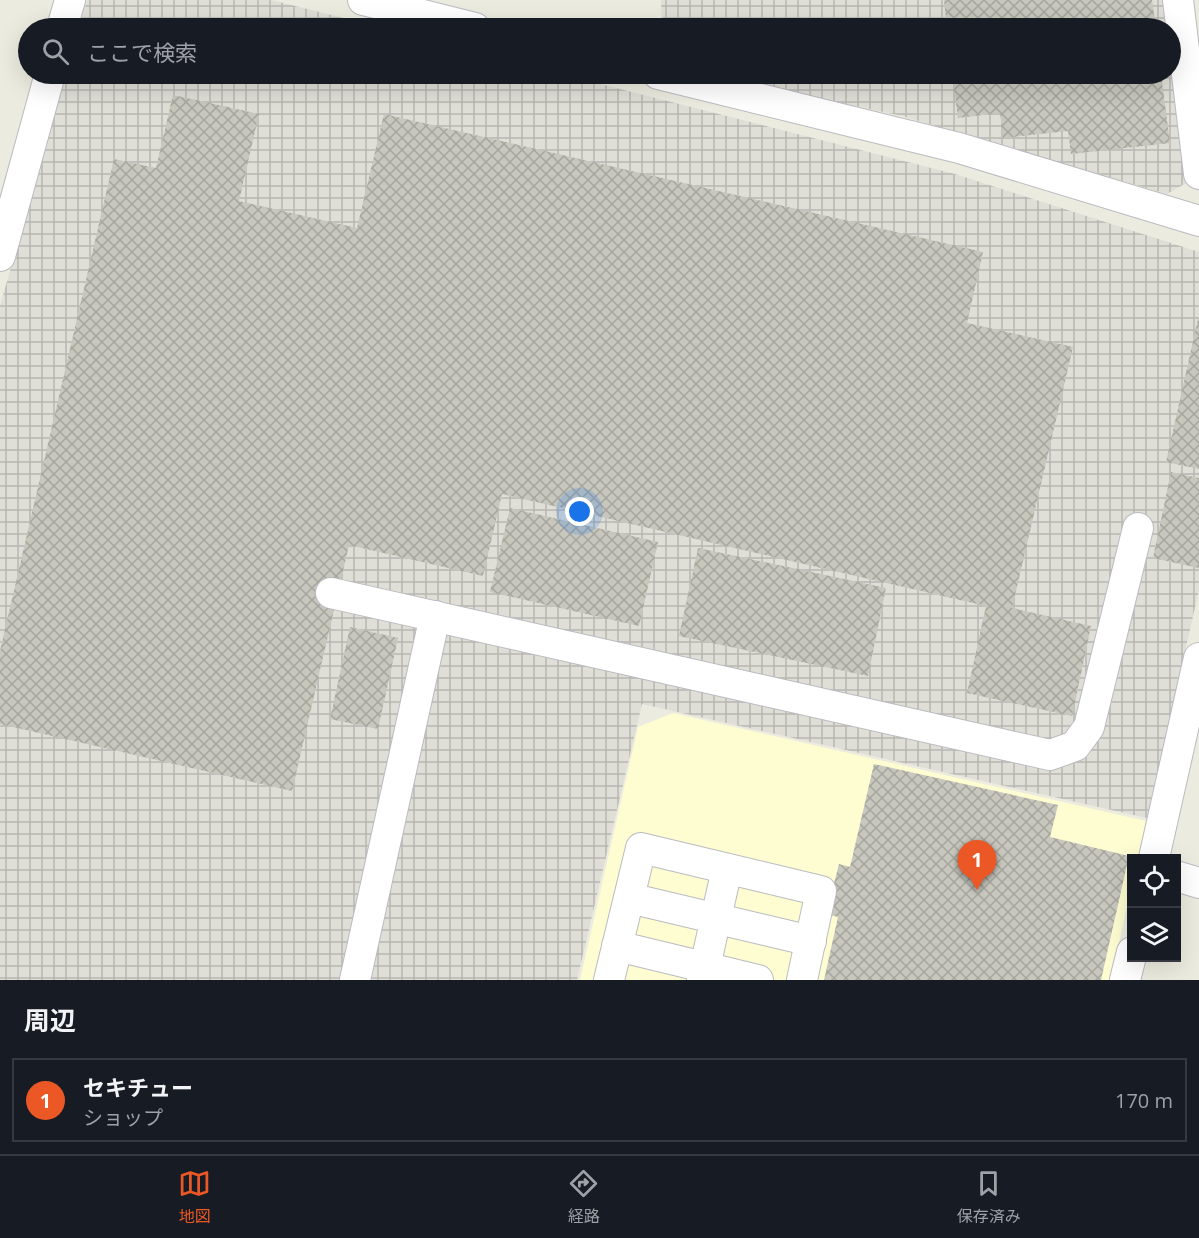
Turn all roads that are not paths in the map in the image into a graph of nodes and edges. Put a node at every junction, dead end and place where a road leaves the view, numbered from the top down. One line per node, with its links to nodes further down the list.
1 (70, 0): 5 (street)
2 (363, 0): 4 (street)
3 (1178, 0): 7 (street)
4 (407, 6): 6 (street)
5 (65, 18)
6 (445, 18)
7 (1180, 18)
8 (1181, 25): 11 (street)
9 (47, 84): 13 (street)
10 (699, 84): 12 (street)
11 (1199, 174)
12 (1199, 220)
13 (0, 256)
14 (1138, 528): 16 (street)
15 (331, 593): 16 (street)
16 (435, 616): 28 (street)
17 (1199, 658): 18 (street)
18 (1155, 854)
19 (727, 869): 22 (street); 23 (street); 24 (street)
20 (1181, 878): 21 (street)
21 (1199, 884)
22 (629, 898): 23 (street); 25 (street)
23 (716, 919): 24 (street); 27 (street)
24 (811, 941): 31 (street)
25 (617, 946): 27 (street); 29 (street)
26 (1129, 962): 32 (street)
27 (703, 974): 30 (street)
28 (356, 980)
29 (609, 980)
30 (758, 980)
31 (802, 980)
32 (1125, 980)

